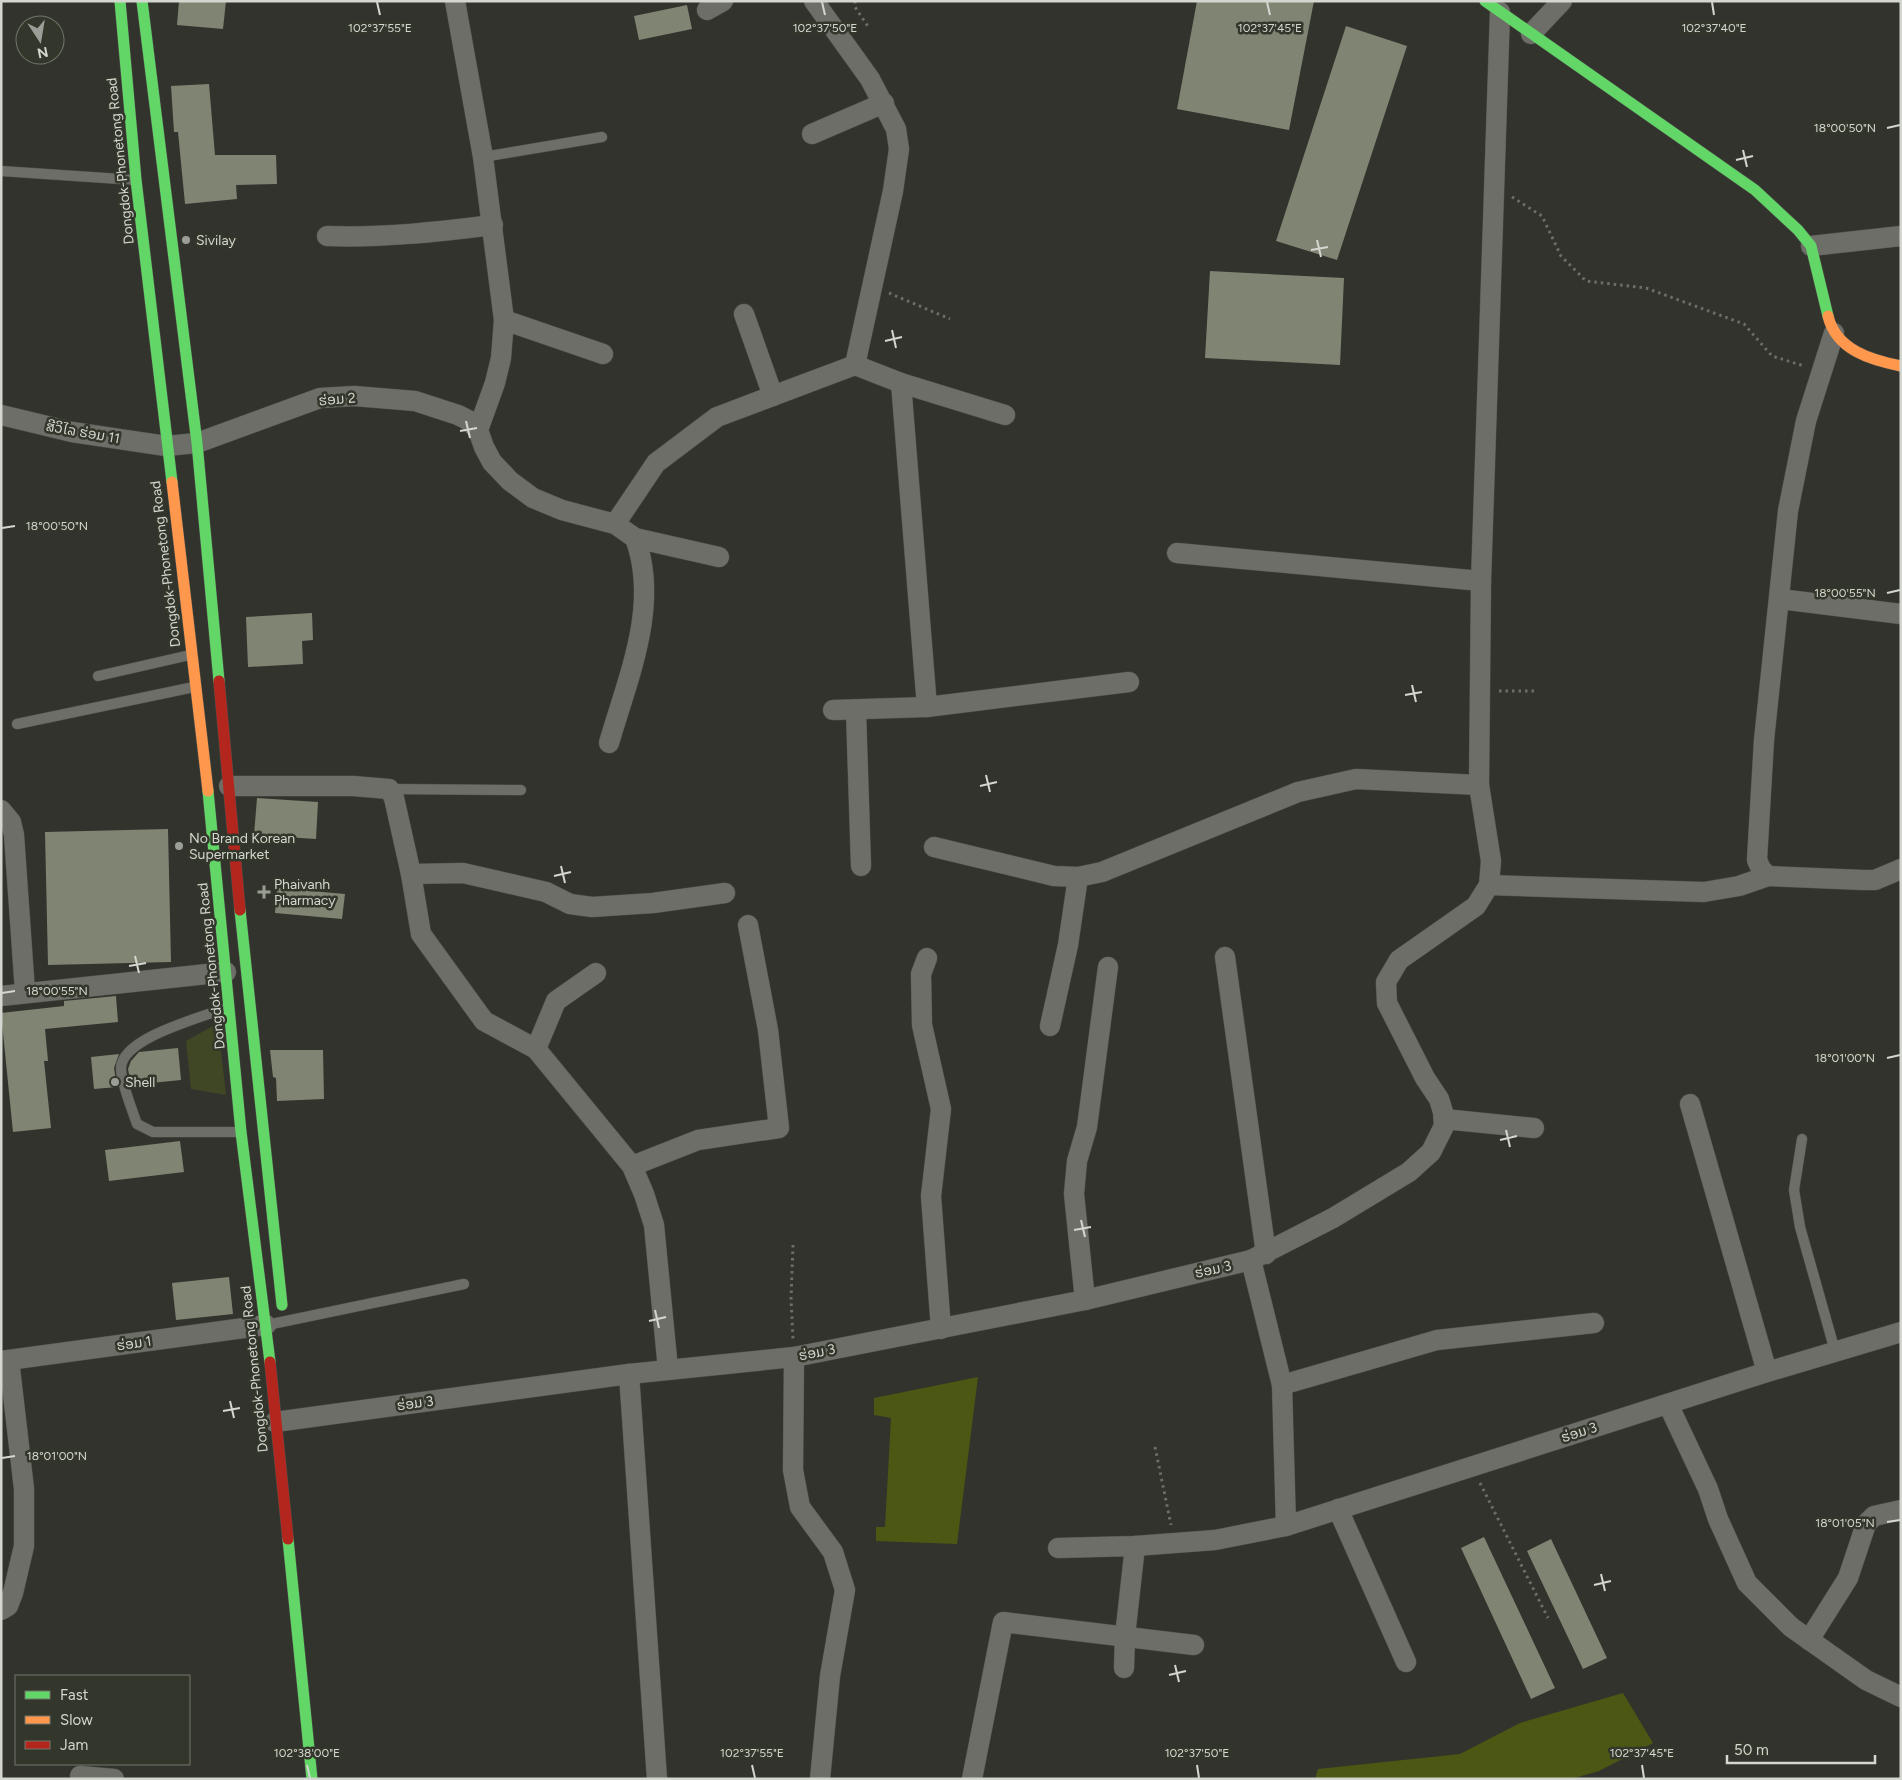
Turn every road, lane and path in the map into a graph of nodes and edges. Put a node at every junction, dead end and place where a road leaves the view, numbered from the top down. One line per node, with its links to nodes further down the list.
1 (120, 1): 15 (main road, Dongdok-Phonetong Road)
2 (142, 1): 15 (main road, Dongdok-Phonetong Road)
3 (455, 1): 13 (street)
4 (814, 1): 10 (street)
5 (856, 1): 8 (path)
6 (1562, 1): 9 (street)
7 (1492, 6): 9 (main road); 16 (street)
8 (869, 28)
9 (1531, 34): 20 (main road)
10 (884, 104): 11 (street); 21 (street)
11 (812, 134)
12 (602, 137): 13 (lane)
13 (483, 156): 17 (street)
14 (1, 171): 15 (lane)
15 (150, 178): 35 (main road, Dongdok-Phonetong Road); 36 (main road, Dongdok-Phonetong Road)
16 (1495, 186): 29 (path); 41 (street)
17 (493, 226): 18 (street); 24 (street)
18 (327, 236)
19 (1901, 236): 20 (street)
20 (1811, 246): 25 (main road)
21 (873, 286): 23 (path); 27 (street)
22 (744, 314): 31 (street)
23 (950, 319)
24 (504, 320): 26 (street); 34 (street)
25 (1834, 333): 28 (main road); 29 (street)
26 (603, 354)
27 (856, 365): 30 (street); 31 (street)
28 (1901, 366)
29 (1822, 371): 42 (street)
30 (901, 383): 33 (street); 50 (street)
31 (773, 396): 37 (street)
32 (1, 415): 36 (street, ສີວິໄລ ຮ່ອມ 11)
33 (1005, 415)
34 (478, 430): 35 (street, ຮ່ອມ 2); 37 (street)
35 (197, 443): 36 (street, ຮ່ອມ 2); 56 (main road, Dongdok-Phonetong Road)
36 (166, 446): 44 (main road, Dongdok-Phonetong Road)
37 (615, 524): 38 (street)
38 (635, 538): 40 (street); 54 (street)
39 (1177, 553): 41 (street)
40 (719, 557)
41 (1481, 581): 48 (street)
42 (1780, 599): 43 (street); 64 (street)
43 (1901, 614)
44 (191, 654): 45 (lane); 47 (main road, Dongdok-Phonetong Road)
45 (98, 676)
46 (1129, 682): 50 (street)
47 (196, 687): 53 (lane); 72 (main road, Dongdok-Phonetong Road)
48 (1481, 690): 49 (path); 55 (street)
49 (1536, 691)
50 (927, 707): 52 (street)
51 (833, 710): 52 (street)
52 (856, 711): 61 (street)
53 (16, 724)
54 (610, 742)
55 (1479, 785): 65 (street); 66 (street)
56 (229, 786): 57 (street); 76 (main road, Dongdok-Phonetong Road)
57 (389, 789): 58 (lane); 63 (street)
58 (521, 790)
59 (1, 810): 74 (street)
60 (934, 846): 65 (street)
61 (861, 866)
62 (1901, 869): 64 (street)
63 (411, 874): 67 (street); 79 (street)
64 (1768, 876): 66 (street)
65 (1078, 877): 78 (street)
66 (1489, 885): 81 (street)
67 (725, 893)
68 (748, 925): 86 (street)
69 (1225, 956): 88 (street)
70 (927, 958): 93 (street)
71 (1108, 967): 90 (street)
72 (226, 972): 74 (street); 77 (main road, Dongdok-Phonetong Road)
73 (596, 973): 79 (street)
74 (25, 992): 75 (street)
75 (1, 996)
76 (249, 1005): 77 (lane); 84 (main road, Dongdok-Phonetong Road)
77 (230, 1007): 83 (main road, Dongdok-Phonetong Road); 83 (lane)
78 (1050, 1026)
79 (536, 1049): 86 (street)
80 (1690, 1104): 99 (street)
81 (1444, 1119): 82 (street); 88 (street)
82 (1534, 1128)
83 (241, 1132): 84 (lane); 92 (main road, Dongdok-Phonetong Road)
84 (262, 1132): 92 (main road, Dongdok-Phonetong Road)
85 (1802, 1139): 95 (lane)
86 (632, 1166): 98 (street)
87 (793, 1246): 96 (path)
88 (1258, 1257): 90 (street, ຮ່ອມ 3); 101 (street, ຮ່ອມ 3)
89 (464, 1284): 92 (lane)
90 (1085, 1300): 93 (street, ຮ່ອມ 3)
91 (1594, 1323): 101 (street)
92 (278, 1327): 97 (street, ຮ່ອມ 1); 103 (main road, Dongdok-Phonetong Road)
93 (941, 1329): 96 (street, ຮ່ອມ 3)
94 (1901, 1332): 95 (street, ຮ່ອມ 3)
95 (1835, 1352): 99 (street, ຮ່ອມ 3)
96 (794, 1357): 98 (street, ຮ່ອມ 3); 124 (street)
97 (5, 1360): 112 (street)
98 (668, 1369): 100 (street, ຮ່ອມ 3)
99 (1767, 1372): 102 (street, ຮ່ອມ 3)
100 (629, 1374): 103 (street, ຮ່ອມ 3); 123 (street)
101 (1282, 1385): 108 (street, ຮ່ອມ 3)
102 (1668, 1404): 105 (street, ຮ່ອມ 3); 115 (street)
103 (289, 1421): 122 (main road, Dongdok-Phonetong Road)
104 (1155, 1447): 109 (path)
105 (1472, 1467): 106 (street, ຮ່ອມ 3); 113 (path)
106 (1338, 1510): 108 (street, ຮ່ອມ 3); 117 (street)
107 (1901, 1510): 115 (street)
108 (1286, 1526): 109 (street)
109 (1174, 1543): 110 (street)
110 (1135, 1546): 111 (street); 114 (street)
111 (1058, 1548)
112 (1, 1610)
113 (1548, 1618)
114 (1125, 1636): 116 (street); 118 (street); 125 (street)
115 (1809, 1640): 119 (street)
116 (1194, 1645)
117 (1406, 1662)
118 (1124, 1668)
119 (1901, 1697)
120 (80, 1776): 121 (street)
121 (114, 1779)
122 (312, 1779)
123 (657, 1779)
124 (820, 1779)
125 (972, 1779)

